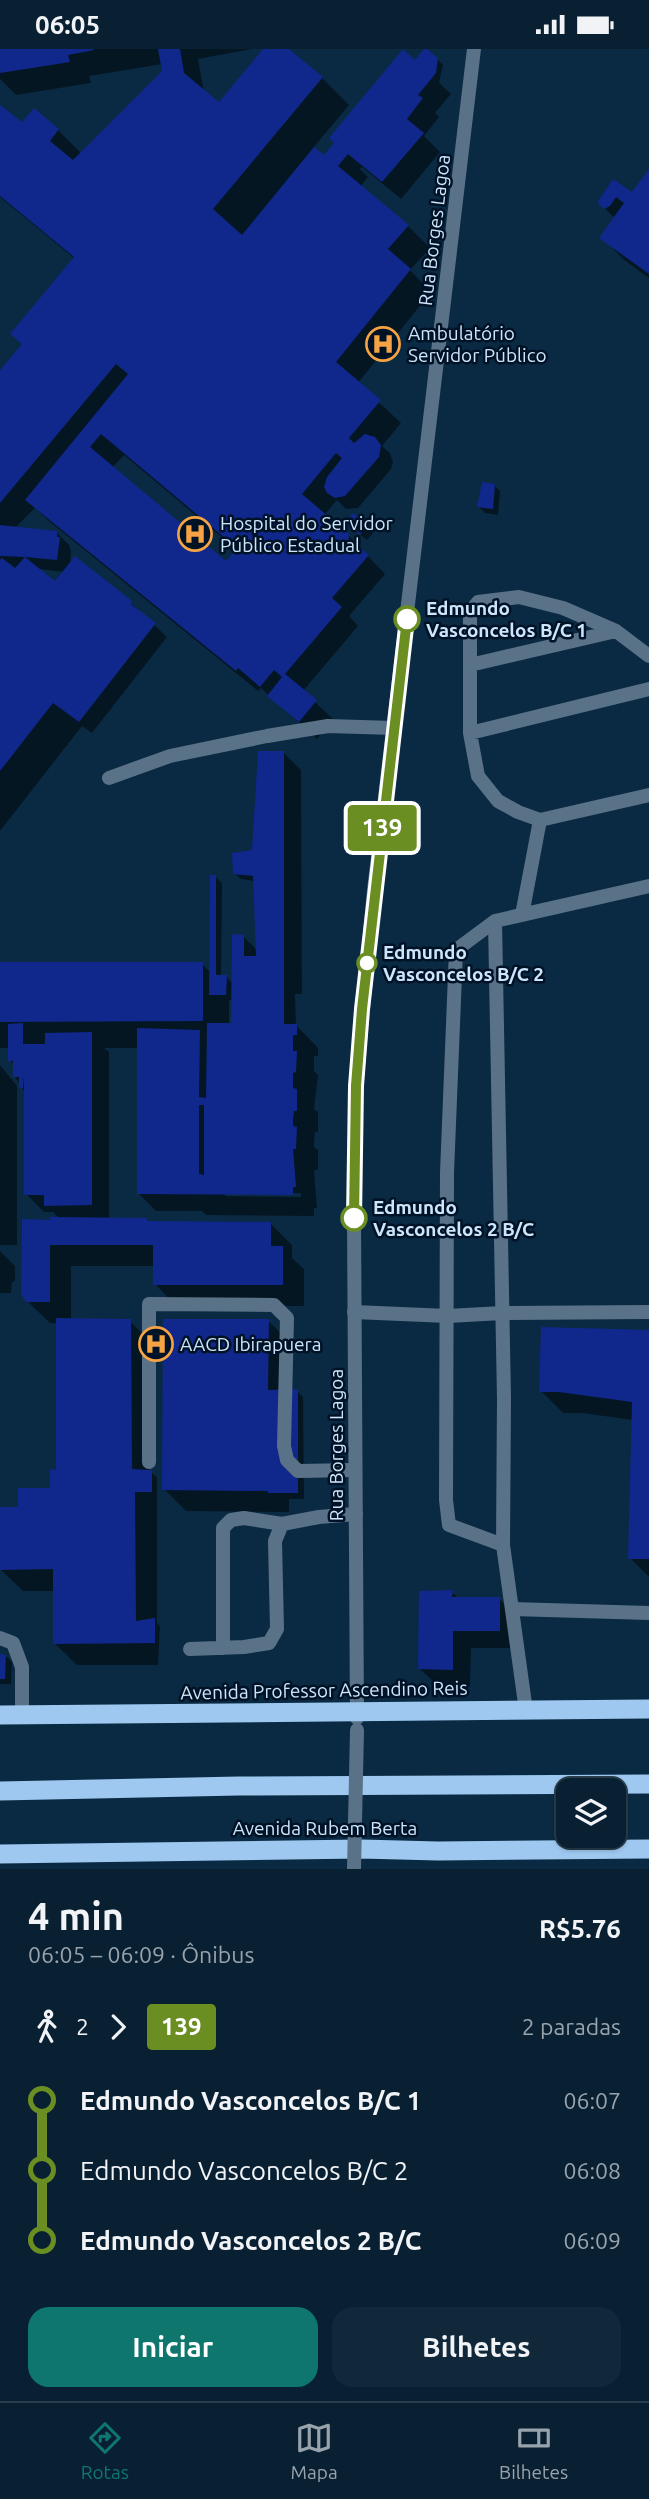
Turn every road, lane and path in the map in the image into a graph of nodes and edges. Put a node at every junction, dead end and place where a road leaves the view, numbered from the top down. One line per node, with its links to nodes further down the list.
1 (474, 49): 6 (street, Rua Borges Lagoa)
2 (616, 631): 3 (street); 4 (street); 4 (street)
3 (649, 656)
4 (470, 665): 7 (street)
5 (649, 689): 7 (street)
6 (394, 728): 8 (street); 14 (street, Rua Borges Lagoa)
7 (470, 733): 10 (street)
8 (109, 778)
9 (649, 795): 10 (street)
10 (540, 820): 12 (street)
11 (649, 886): 12 (street)
12 (522, 915): 13 (street)
13 (495, 921): 16 (street); 17 (street)
14 (355, 1312): 17 (street); 19 (street, Rua Borges Lagoa)
15 (649, 1312): 16 (street)
16 (502, 1313): 17 (street); 22 (street)
17 (448, 1316): 22 (street)
18 (149, 1462): 19 (street)
19 (355, 1470): 20 (street, Rua Borges Lagoa)
20 (356, 1514): 21 (street); 32 (street, Rua Borges Lagoa)
21 (282, 1524): 26 (street); 26 (street)
22 (503, 1545): 23 (street)
23 (512, 1609): 24 (street); 29 (street)
24 (649, 1613)
25 (0, 1638): 31 (street)
26 (223, 1648): 27 (street)
27 (190, 1650)
28 (649, 1709): 29 (highway, Avenida Professor Ascendino Reis)
29 (526, 1711): 32 (highway, Avenida Professor Ascendino Reis)
30 (0, 1715): 31 (highway, Avenida Professor Ascendino Reis)
31 (22, 1715): 32 (highway, Avenida Professor Ascendino Reis)
32 (357, 1722): 37 (street, Rua Borges Lagoa, bridge)
33 (649, 1784): 34 (highway)
34 (0, 1791)
35 (649, 1849): 36 (highway, Avenida Rubem Berta)
36 (0, 1854)
37 (354, 1869)

